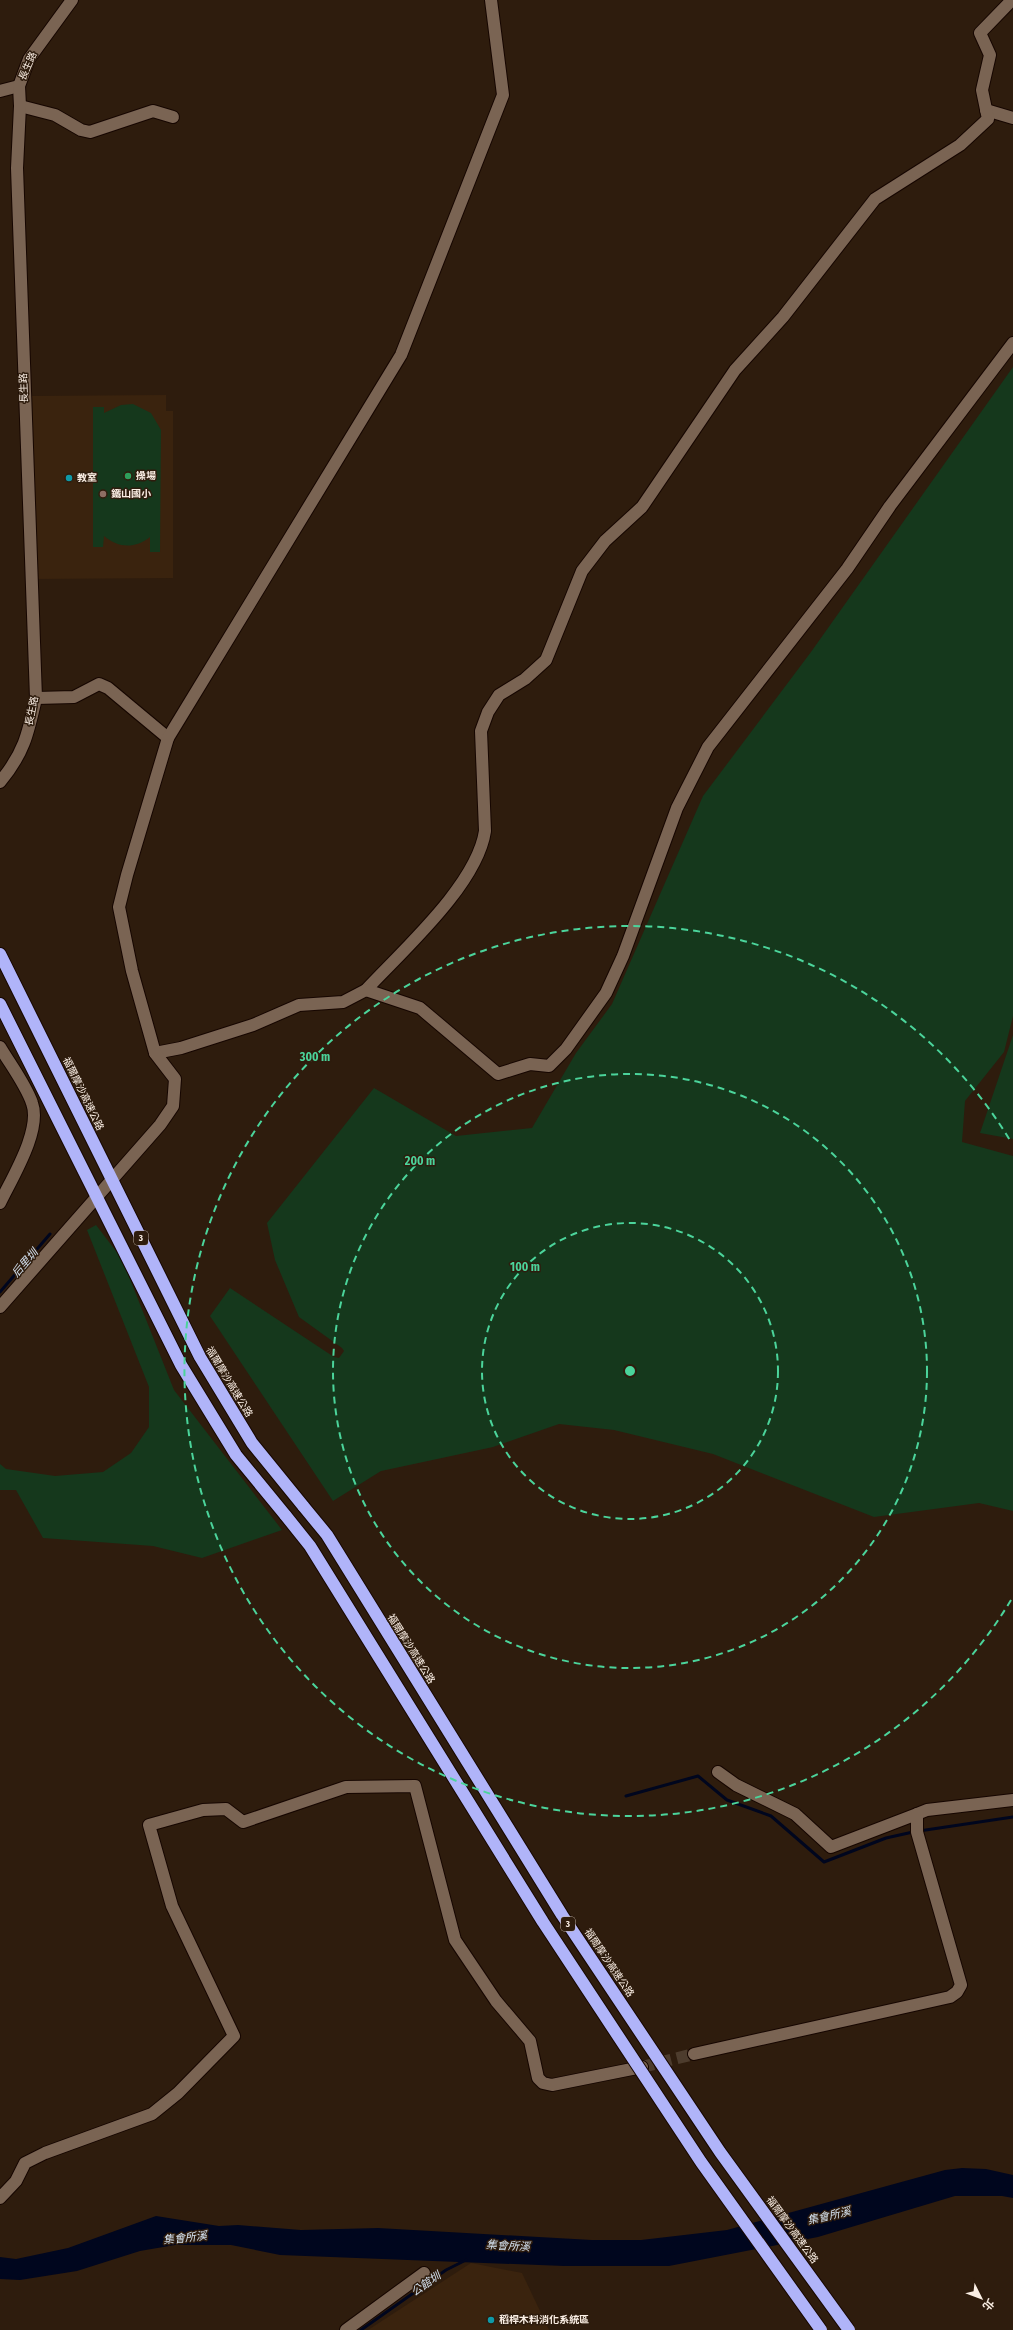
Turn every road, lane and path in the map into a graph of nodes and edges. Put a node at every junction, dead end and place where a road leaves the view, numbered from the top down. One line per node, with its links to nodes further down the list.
1 (491, 0): 12 (street)
2 (1012, 0): 7 (street)
3 (70, 1): 4 (street, 長生路)
4 (19, 86): 5 (street); 6 (street, 長生路)
5 (0, 91)
6 (20, 106): 8 (street); 11 (street, 長生路)
7 (986, 110): 9 (street); 15 (street)
8 (173, 117)
9 (1013, 118)
10 (1013, 343): 15 (street)
11 (36, 698): 12 (street); 13 (street, 長生路)
12 (168, 738): 18 (street)
13 (0, 782)
14 (0, 954): 30 (highway, 福爾摩沙高速公路 / 3, bridge)
15 (366, 990): 18 (street)
16 (0, 1004): 29 (highway, 3, bridge)
17 (0, 1047): 19 (street)
18 (155, 1053): 20 (street)
19 (0, 1203)
20 (0, 1307)
21 (718, 1772): 23 (street)
22 (1013, 1800): 23 (street)
23 (917, 1814): 24 (street)
24 (694, 2054)
25 (642, 2067): 26 (street)
26 (0, 2198)
27 (424, 2274): 28 (street)
28 (346, 2330)
29 (820, 2330)
30 (849, 2330)

